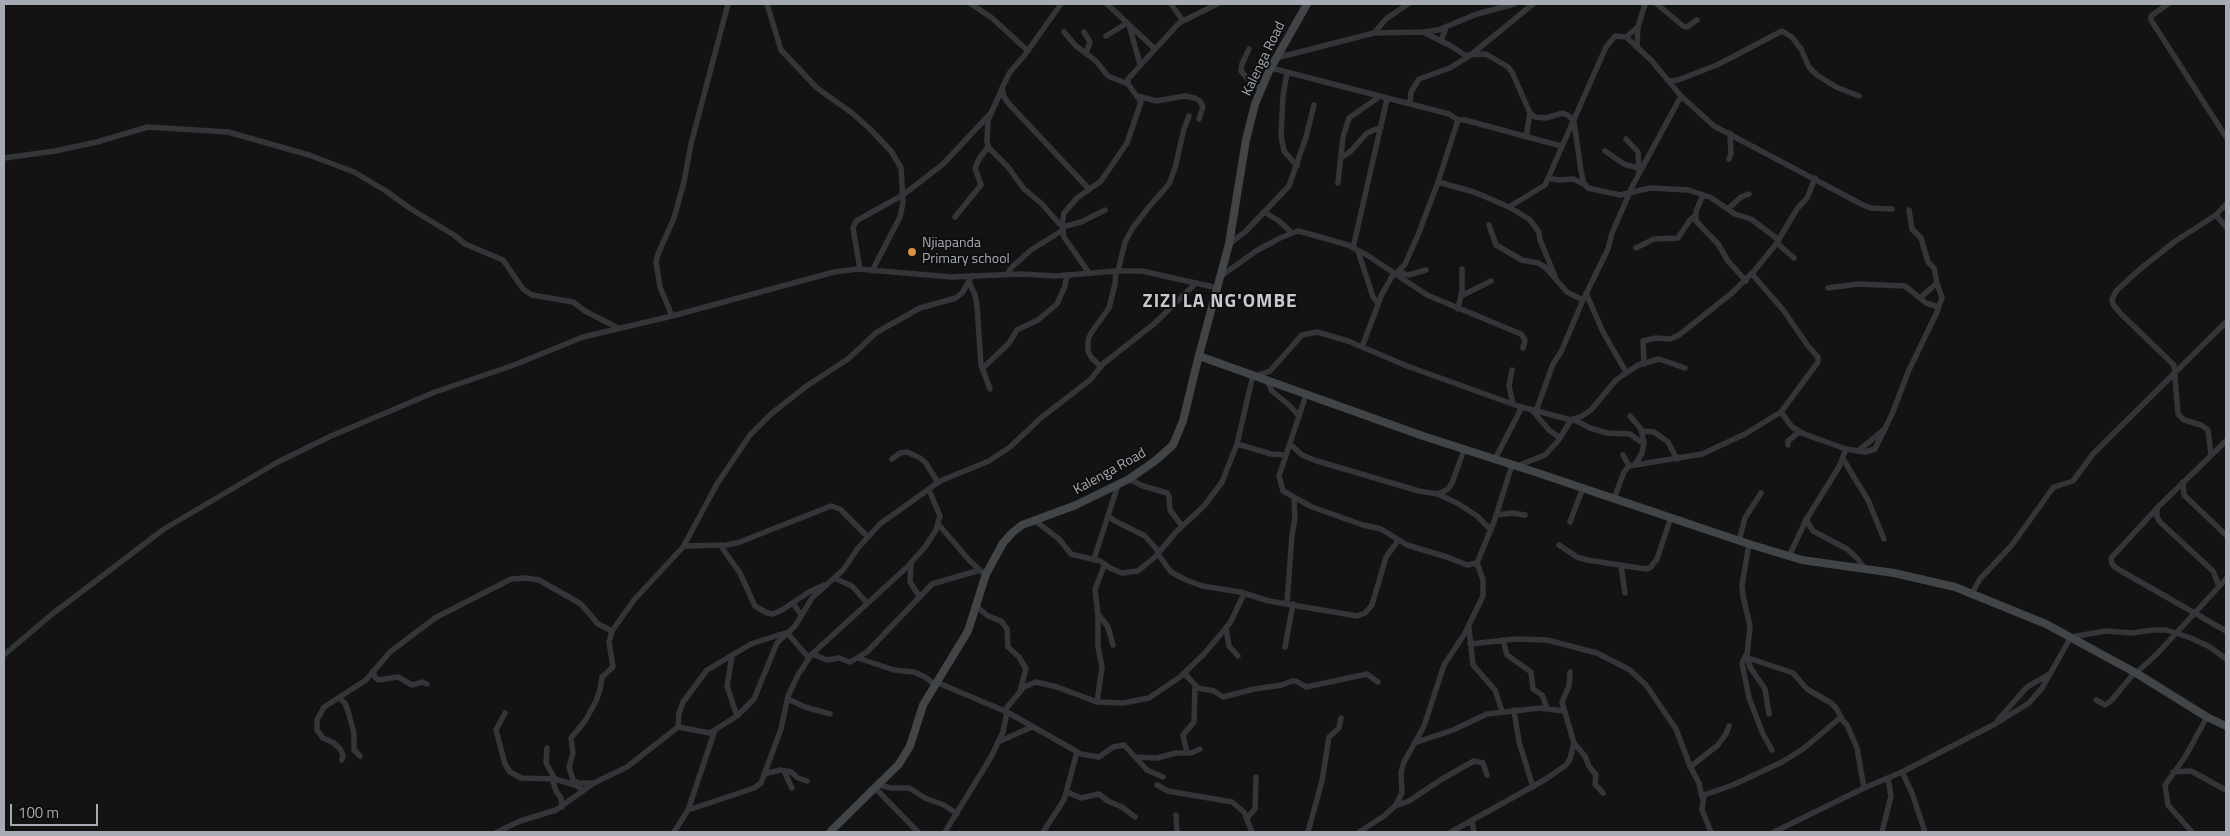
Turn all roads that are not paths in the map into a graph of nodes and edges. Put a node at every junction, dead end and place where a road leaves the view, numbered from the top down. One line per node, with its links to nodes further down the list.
1 (728, 4): 123 (street)
2 (767, 4): 75 (street)
3 (971, 4): 30 (street)
4 (1061, 4): 30 (street)
5 (1107, 4): 17 (street)
6 (1171, 4): 16 (street)
7 (1217, 4): 16 (street)
8 (1307, 4): 33 (street, Kalenga Road)
9 (1408, 4): 23 (street)
10 (1514, 4): 18 (street)
11 (1533, 4): 32 (street)
12 (1645, 4): 19 (street)
13 (1657, 4): 15 (street)
14 (2168, 4): 57 (street)
15 (1697, 20)
16 (1183, 21): 28 (street)
17 (1128, 24): 24 (street); 28 (street); 34 (street)
18 (1446, 27): 22 (street); 26 (street)
19 (1638, 27): 25 (street); 27 (street)
20 (1064, 32): 31 (street)
21 (1084, 32): 31 (street)
22 (1423, 32): 23 (street); 26 (street)
23 (1374, 33): 33 (street)
24 (1106, 36)
25 (1626, 37): 27 (street); 53 (street)
26 (1441, 41): 32 (street)
27 (1637, 46): 37 (street)
28 (1155, 49): 34 (street)
29 (1249, 49): 40 (street)
30 (1028, 51): 39 (street)
31 (1086, 53): 38 (street)
32 (1470, 55): 46 (street); 48 (street)
33 (1276, 58): 35 (street, Kalenga Road)
34 (1140, 64): 38 (street)
35 (1271, 68): 36 (street); 40 (street, Kalenga Road)
36 (1287, 73): 44 (street); 65 (street)
37 (1669, 81): 42 (street); 43 (street)
38 (1128, 84): 41 (street)
39 (1002, 88): 49 (street); 72 (street)
40 (1262, 88): 92 (street, Kalenga Road)
41 (1138, 96): 51 (street); 72 (street)
42 (1681, 96): 55 (street); 66 (street)
43 (1859, 96)
44 (1379, 97): 45 (street); 63 (street)
45 (1387, 99): 46 (street); 54 (street)
46 (1410, 104): 52 (street)
47 (1314, 105): 65 (street)
48 (1530, 113): 53 (street); 56 (street)
49 (990, 114): 60 (street); 75 (street)
50 (1189, 116): 99 (street)
51 (1199, 119)
52 (1458, 120): 56 (street); 69 (street)
53 (1574, 122): 59 (street); 71 (street)
54 (1381, 127): 63 (street); 94 (street)
55 (1730, 133): 64 (street); 68 (street)
56 (1526, 137): 59 (street)
57 (2226, 137)
58 (1626, 139): 66 (street)
59 (1561, 146): 67 (street)
60 (988, 147): 86 (street); 89 (street)
61 (1605, 151): 66 (street)
62 (4, 158): 125 (street)
63 (1341, 158): 70 (street)
64 (1729, 159)
65 (1297, 166): 83 (street)
66 (1638, 171): 73 (street)
67 (1549, 178): 71 (street); 78 (street)
68 (1815, 178): 80 (street); 91 (street)
69 (1438, 182): 78 (street); 102 (street)
70 (1338, 183)
71 (1586, 185): 73 (street)
72 (1089, 190): 89 (street)
73 (1630, 193): 76 (street); 116 (street)
74 (1750, 194): 79 (street)
75 (903, 195): 96 (street); 100 (street)
76 (1703, 195): 79 (street); 85 (street)
77 (2226, 204): 84 (street)
78 (1509, 207): 108 (street)
79 (1728, 209): 91 (street)
80 (1892, 209)
81 (1105, 210): 89 (street)
82 (1909, 210): 113 (street)
83 (1264, 212): 90 (street); 92 (street)
84 (2216, 215): 88 (street); 135 (street)
85 (1695, 216): 93 (street); 110 (street)
86 (955, 217)
87 (1488, 225): 108 (street)
88 (2226, 227)
89 (1063, 228): 101 (street); 103 (street)
90 (1292, 232): 94 (street); 107 (street)
91 (1778, 241): 95 (street); 104 (street)
92 (1229, 244): 107 (street, Kalenga Road)
93 (1636, 248)
94 (1356, 250): 102 (street); 120 (street)
95 (1794, 258)
96 (860, 269): 100 (street); 123 (street)
97 (1462, 269): 117 (street)
98 (1426, 270): 102 (street)
99 (1117, 271): 101 (street); 112 (street); 130 (street)
100 (872, 272): 106 (street)
101 (1088, 273): 105 (street)
102 (1396, 273): 120 (street); 122 (street)
103 (1007, 274): 105 (street); 106 (street)
104 (1752, 274): 110 (street); 143 (street)
105 (1067, 275): 132 (street)
106 (972, 276): 111 (street)
107 (1221, 276): 114 (street, Kalenga Road)
108 (1556, 280): 119 (street)
109 (1491, 281): 117 (street)
110 (1746, 281): 129 (street)
111 (969, 282): 132 (street); 199 (street)
112 (1196, 283): 114 (street); 130 (street)
113 (1937, 283): 118 (street); 121 (street)
114 (1218, 288): 128 (street, Kalenga Road)
115 (1828, 288): 118 (street)
116 (1586, 293): 119 (street); 134 (street)
117 (1461, 296): 122 (street)
118 (1920, 298): 121 (street)
119 (1583, 300): 142 (street)
120 (1378, 303): 126 (street)
121 (1938, 308): 147 (street)
122 (1458, 309): 127 (street)
123 (672, 316): 125 (street)
124 (2226, 322): 135 (street)
125 (618, 328): 235 (street)
126 (1362, 347): 136 (street); 140 (street)
127 (1523, 348)
128 (1198, 356): 136 (street); 170 (street, Kalenga Road)
129 (1644, 364): 131 (street); 134 (street)
130 (1101, 367): 172 (street)
131 (1684, 368)
132 (982, 369): 138 (street)
133 (1512, 370): 140 (street)
134 (1626, 372): 146 (street)
135 (2174, 374): 163 (street); 214 (street)
136 (1255, 375): 137 (street); 152 (street)
137 (1267, 380): 139 (street); 144 (street)
138 (990, 389)
139 (1306, 395): 144 (street); 158 (street)
140 (1513, 404): 141 (street)
141 (1522, 407): 142 (street); 165 (street)
142 (1534, 410): 146 (street); 150 (street)
143 (1781, 412): 149 (street); 166 (street)
144 (1299, 416): 153 (street)
145 (1630, 416): 148 (street)
146 (1572, 419): 150 (street); 154 (street)
147 (1885, 429): 159 (street); 159 (street)
148 (1641, 431): 154 (street); 166 (street)
149 (1799, 432): 155 (street); 157 (street)
150 (1560, 438): 168 (street)
151 (2226, 441): 156 (street)
152 (1237, 444): 161 (street); 189 (street)
153 (1290, 444): 161 (street); 176 (street)
154 (1644, 444): 169 (street)
155 (1788, 445)
156 (2220, 446): 160 (street); 163 (street)
157 (1846, 449): 159 (street); 167 (street)
158 (1464, 450): 165 (street); 176 (street)
159 (1858, 451)
160 (2226, 452)
161 (1286, 455): 178 (street)
162 (1623, 455): 169 (street)
163 (2211, 455): 171 (street)
164 (892, 459): 172 (street)
165 (1495, 459): 168 (street)
166 (1677, 459): 169 (street)
167 (1843, 459): 185 (street); 193 (street)
168 (1514, 465): 174 (street); 182 (street)
169 (1632, 466): 179 (street)
170 (1128, 479): 173 (street, Kalenga Road); 189 (street)
171 (2182, 482): 180 (street); 191 (street)
172 (938, 483): 175 (street)
173 (1118, 485): 181 (street); 186 (street, Kalenga Road)
174 (1583, 488): 179 (street); 187 (street)
175 (928, 490): 188 (street); 192 (street)
176 (1438, 494): 190 (street)
177 (1761, 494): 195 (street)
178 (1294, 498): 194 (street); 218 (street)
179 (1614, 499): 184 (street)
180 (2157, 508): 212 (street); 221 (street)
181 (1108, 515): 200 (street); 202 (street)
182 (1496, 515): 183 (street); 190 (street)
183 (1524, 516)
184 (1671, 517): 195 (street); 206 (street)
185 (1806, 519): 201 (street); 207 (street)
186 (1034, 520): 202 (street); 208 (street, Kalenga Road)
187 (1570, 522)
188 (939, 525): 203 (street); 208 (street)
189 (1182, 526): 200 (street)
190 (1491, 530): 204 (street)
191 (2226, 535)
192 (868, 537): 197 (street); 209 (street)
193 (1884, 539)
194 (1398, 541): 204 (street); 218 (street)
195 (1738, 541): 196 (street)
196 (1749, 544): 201 (street); 239 (street)
197 (720, 545): 199 (street); 217 (street)
198 (1559, 545): 206 (street)
199 (684, 546): 226 (street)
200 (1158, 553): 205 (street); 215 (street)
201 (1789, 556): 207 (street)
202 (1094, 559): 205 (street)
203 (911, 563): 216 (street); 219 (street)
204 (1477, 563): 224 (street)
205 (1105, 564): 222 (street)
206 (1622, 566): 213 (street)
207 (1865, 569): 214 (street)
208 (983, 572): 216 (street); 220 (street, Kalenga Road)
209 (834, 578): 211 (street); 219 (street)
210 (2226, 579): 212 (street)
211 (826, 585): 217 (street); 223 (street)
212 (2219, 586): 221 (street)
213 (1625, 592)
214 (1972, 593): 230 (street)
215 (1244, 594): 218 (street); 225 (street)
216 (919, 596): 240 (street)
217 (793, 603): 223 (street)
218 (1290, 603): 234 (street)
219 (867, 604): 237 (street)
220 (976, 606): 248 (street, Kalenga Road); 251 (street)
221 (2196, 613): 227 (street); 228 (street)
222 (1098, 614): 233 (street); 255 (street)
223 (801, 615): 229 (street)
224 (1468, 626): 232 (street); 275 (street)
225 (1226, 628): 238 (street); 245 (street)
226 (612, 631): 242 (street); 296 (street)
227 (2226, 631)
228 (2176, 632): 230 (street); 241 (street); 244 (street)
229 (789, 633): 236 (street); 237 (street); 264 (street)
230 (2071, 637): 244 (street); 246 (street)
231 (1503, 640): 232 (street); 256 (street); 285 (street)
232 (1470, 644): 258 (street)
233 (1113, 645)
234 (1285, 647)
235 (4, 655)
236 (732, 656): 264 (street); 271 (street)
237 (811, 656): 240 (street); 253 (street)
238 (1238, 656)
239 (1748, 656): 263 (street); 267 (street); 279 (street)
240 (858, 658): 248 (street)
241 (2226, 659)
242 (374, 672): 249 (street); 252 (street)
243 (1570, 672): 259 (street)
244 (2135, 672): 254 (street); 265 (street)
245 (1184, 674): 250 (street); 255 (street)
246 (2050, 674): 268 (street); 268 (street)
247 (1378, 682): 250 (street)
248 (935, 683): 260 (street); 298 (street, Kalenga Road)
249 (427, 684)
250 (1194, 685): 281 (street)
251 (1020, 691): 255 (street); 260 (street)
252 (339, 698): 282 (street); 284 (street)
253 (788, 699): 262 (street); 289 (street)
254 (2096, 700)
255 (1097, 702)
256 (1547, 708): 257 (street); 259 (street)
257 (1514, 710): 258 (street); 299 (street)
258 (1502, 711): 275 (street)
259 (1564, 711): 276 (street)
260 (1006, 712): 272 (street); 274 (street)
261 (505, 713): 293 (street)
262 (830, 714)
263 (1769, 714)
264 (737, 716): 273 (street)
265 (2207, 717): 270 (street); 288 (street)
266 (1341, 718): 324 (street)
267 (1842, 719): 301 (street); 306 (street)
268 (1995, 724): 287 (street)
269 (1729, 726): 285 (street)
270 (2226, 726)
271 (678, 727): 273 (street); 296 (street)
272 (1032, 727): 274 (street); 280 (street)
273 (715, 730): 309 (street)
274 (998, 742): 310 (street)
275 (1414, 743): 307 (street)
276 (1574, 743): 299 (street); 305 (street)
277 (547, 748): 293 (street)
278 (1200, 749): 281 (street)
279 (1772, 750)
280 (1078, 752): 283 (street); 304 (street)
281 (1188, 753): 283 (street)
282 (360, 756)
283 (1135, 757): 291 (street)
284 (342, 760)
285 (1690, 767): 306 (street)
286 (784, 770): 289 (street); 295 (street); 300 (street)
287 (1902, 772): 294 (street); 331 (street)
288 (2173, 772): 303 (street); 332 (street)
289 (764, 774): 309 (street)
290 (1487, 775): 307 (street)
291 (1163, 776)
292 (1256, 776): 313 (street)
293 (553, 778): 302 (street); 308 (street)
294 (1888, 778): 301 (street); 330 (street)
295 (807, 781)
296 (594, 783): 302 (street)
297 (1157, 784): 313 (street)
298 (877, 786): 310 (street); 318 (street, Kalenga Road); 319 (street)
299 (1532, 787): 314 (street)
300 (792, 788)
301 (1864, 788): 315 (street)
302 (583, 790): 308 (street)
303 (2226, 790)
304 (1067, 792): 311 (street); 321 (street)
305 (1603, 793)
306 (1702, 797): 328 (street)
307 (1394, 806): 325 (street)
308 (562, 807): 316 (street)
309 (688, 810): 317 (street)
310 (957, 814): 320 (street)
311 (1135, 816)
312 (1176, 816): 322 (street)
313 (1247, 818): 323 (street)
314 (1472, 821): 326 (street); 327 (street)
315 (1790, 829): 329 (street)
316 (497, 832)
317 (674, 832)
318 (832, 832)
319 (918, 832)
320 (945, 832)
321 (1044, 832)
322 (1177, 832)
323 (1252, 832)
324 (1308, 832)
325 (1359, 832)
326 (1451, 832)
327 (1474, 832)
328 (1711, 832)
329 (1774, 832)
330 (1882, 832)
331 (1925, 832)
332 (2192, 832)

